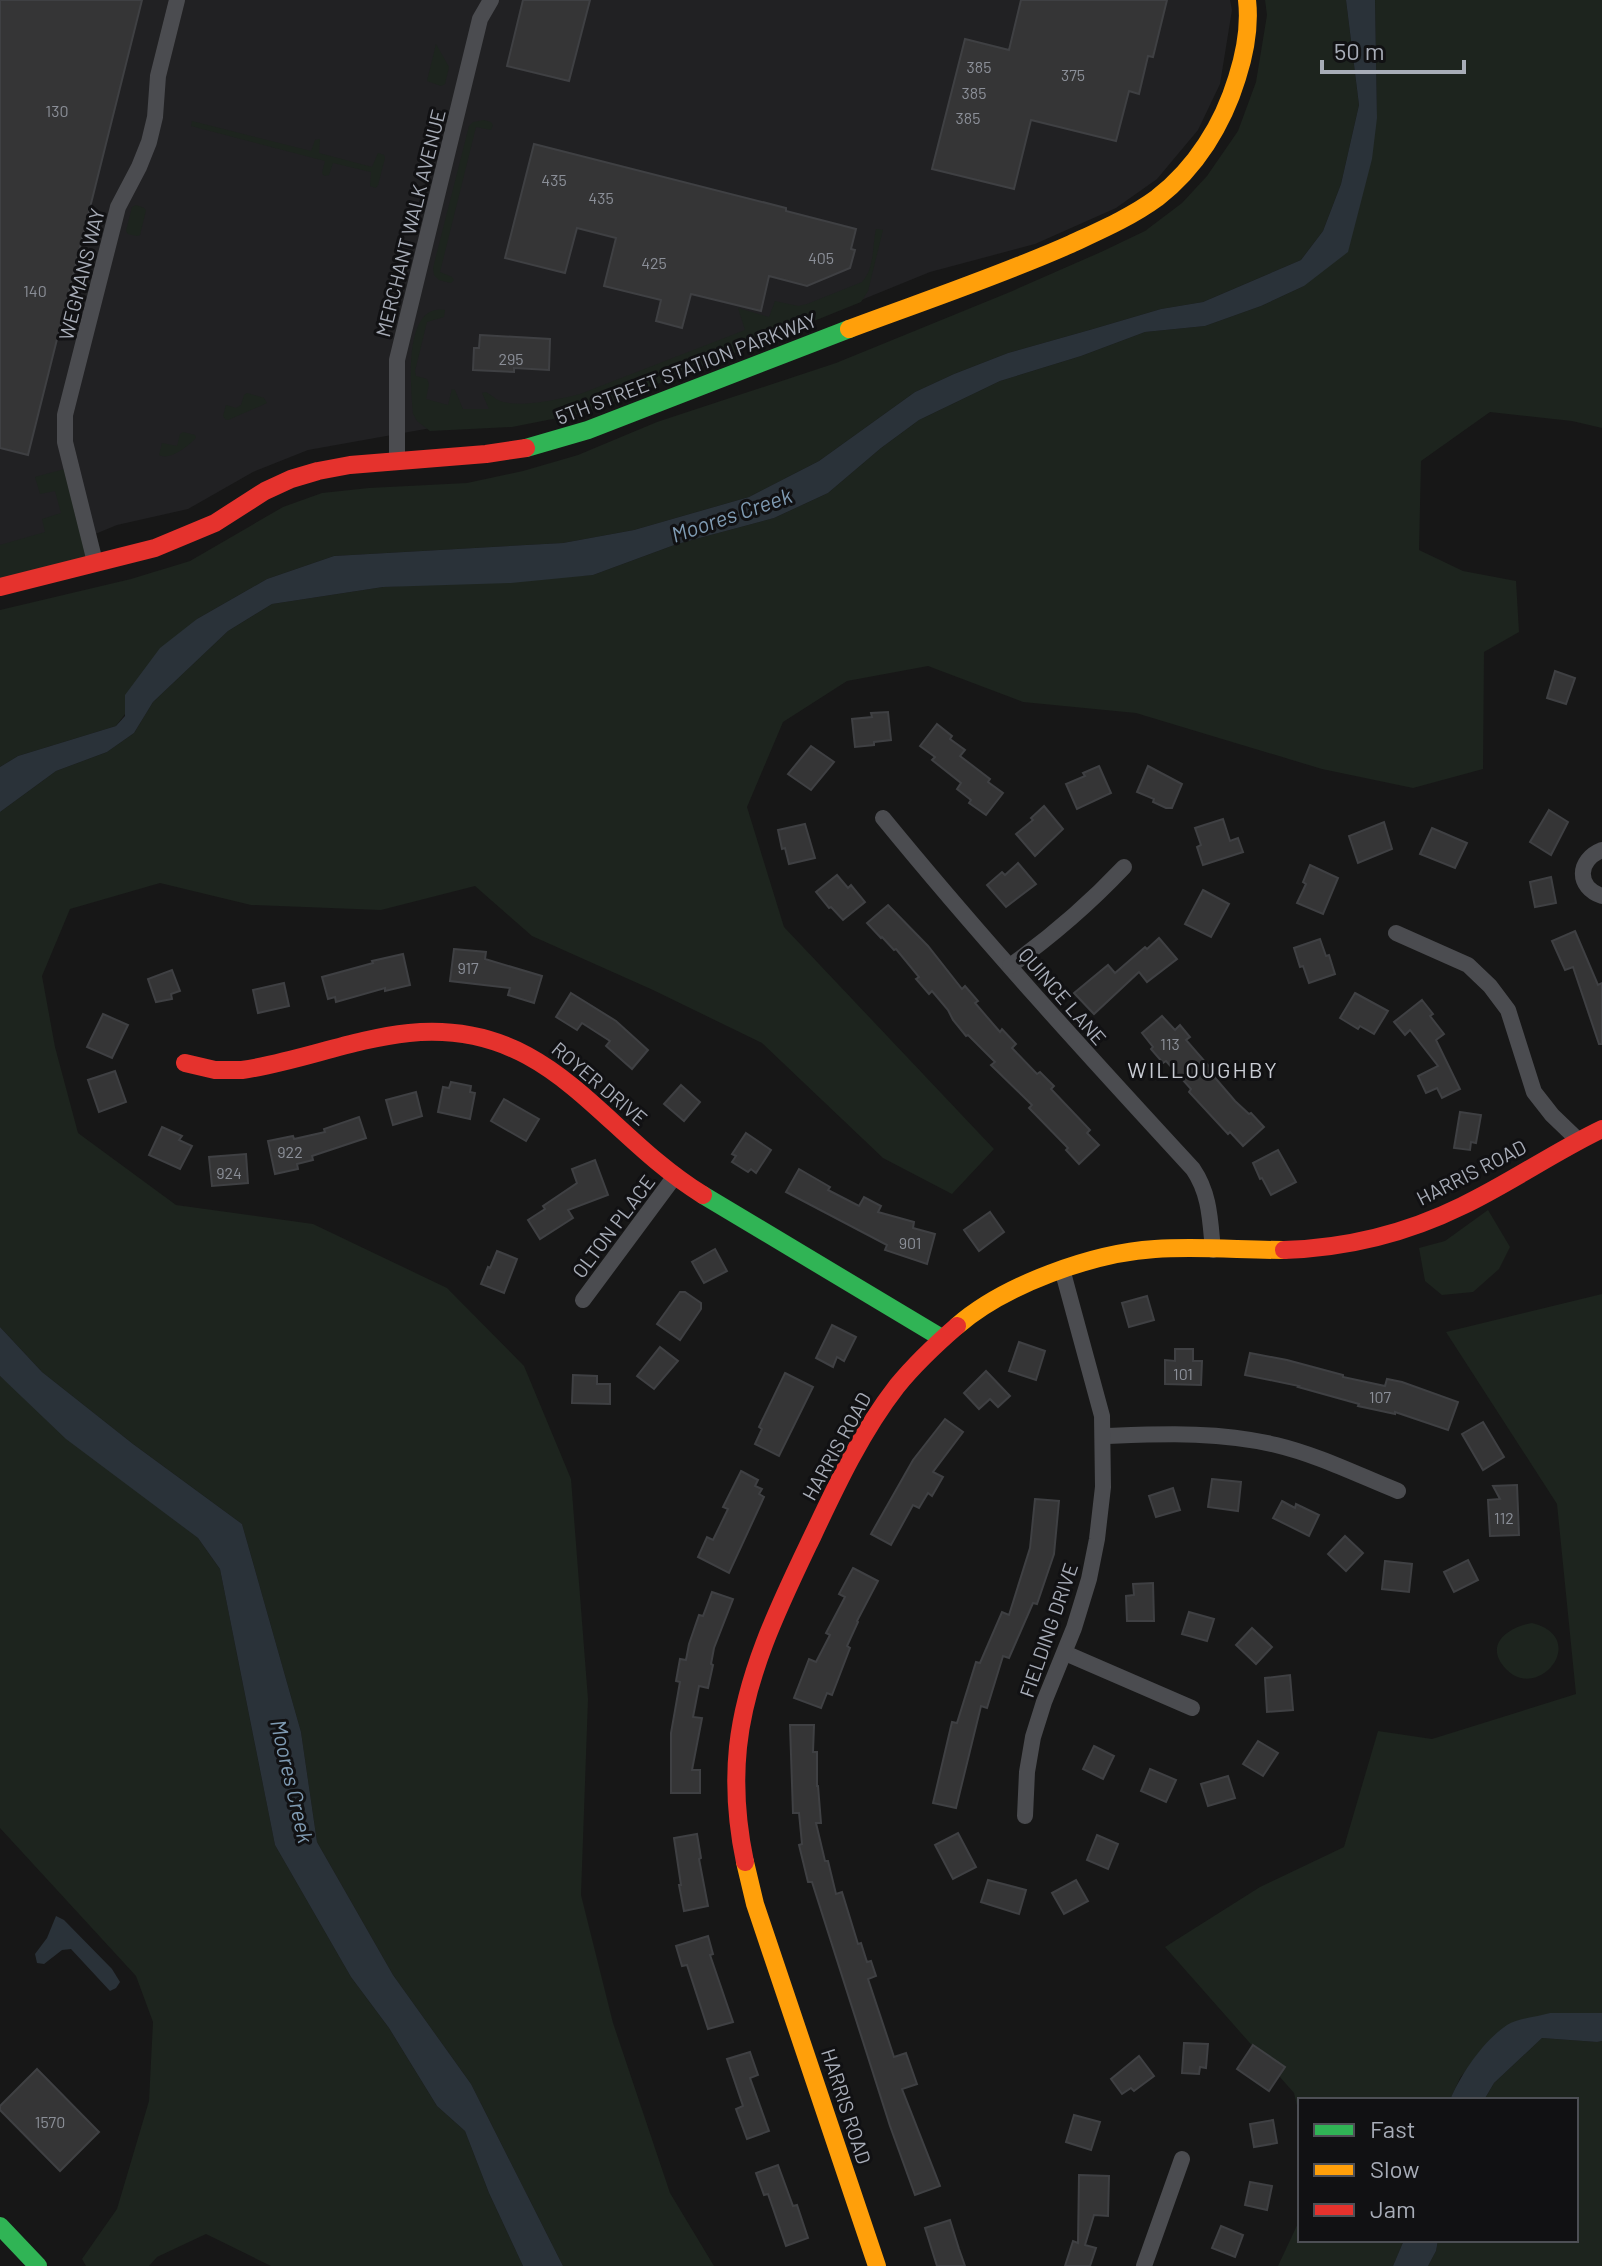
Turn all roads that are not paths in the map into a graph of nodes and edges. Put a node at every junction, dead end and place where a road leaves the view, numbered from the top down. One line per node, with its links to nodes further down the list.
1 (177, 0): 7 (street, WEGMANS WAY)
2 (480, 0): 5 (street)
3 (491, 0): 5 (street, MERCHANT WALK AVENUE)
4 (1247, 0): 6 (street, 5TH STREET STATION PARKWAY)
5 (480, 19): 6 (street, MERCHANT WALK AVENUE)
6 (397, 460): 7 (street, 5TH STREET STATION PARKWAY)
7 (95, 562): 8 (street, 5TH STREET STATION PARKWAY)
8 (0, 587)
9 (883, 818): 14 (street, QUINCE LANE)
10 (1602, 850): 12 (street)
11 (1124, 867): 14 (street)
12 (1602, 896)
13 (1396, 933): 17 (street)
14 (1010, 966): 19 (street, QUINCE LANE)
15 (185, 1063): 18 (street, ROYER DRIVE)
16 (1602, 1129): 17 (street, HARRIS ROAD)
17 (1578, 1140): 19 (street, HARRIS ROAD)
18 (675, 1176): 21 (street, OLTON PLACE); 22 (street, ROYER DRIVE)
19 (1213, 1250): 20 (street, HARRIS ROAD)
20 (1062, 1269): 22 (street, HARRIS ROAD); 23 (street, FIELDING DRIVE)
21 (583, 1300)
22 (940, 1337): 31 (street, HARRIS ROAD)
23 (1103, 1436): 24 (street); 25 (street, FIELDING DRIVE)
24 (1398, 1491)
25 (1065, 1653): 26 (street); 27 (street, FIELDING DRIVE)
26 (1192, 1708)
27 (1025, 1816)
28 (1182, 2159): 32 (street)
29 (0, 2226): 30 (street)
30 (38, 2266)
31 (877, 2266)
32 (1144, 2266)

